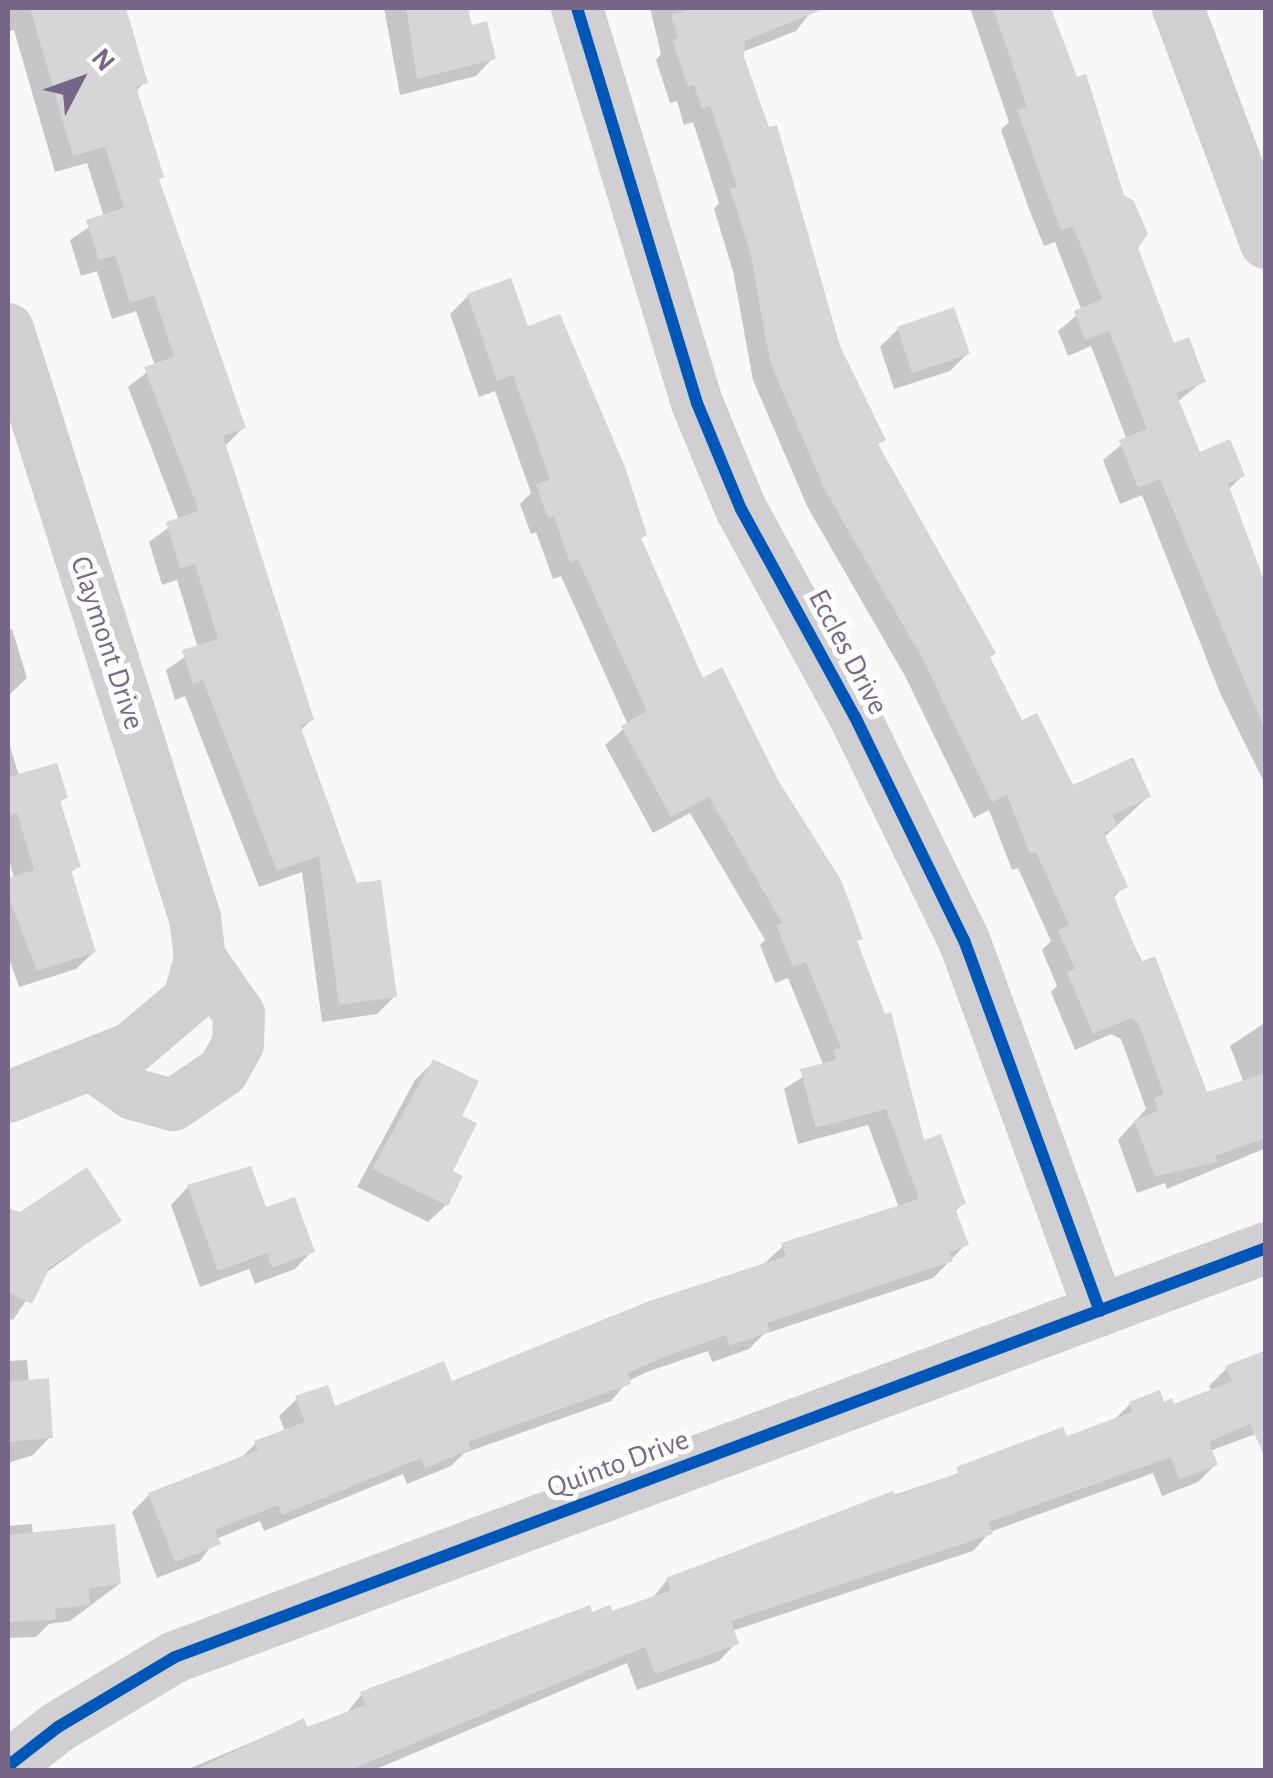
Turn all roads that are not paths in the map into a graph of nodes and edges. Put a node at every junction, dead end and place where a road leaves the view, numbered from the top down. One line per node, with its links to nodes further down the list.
1 (577, 8): 9 (street, Eccles Drive)
2 (1178, 8): 3 (street)
3 (1266, 243)
4 (8, 329): 5 (street, Claymont Drive)
5 (200, 958): 6 (street, Claymont Drive); 6 (street, Claymont Drive)
6 (95, 1068): 7 (street, Claymont Drive)
7 (8, 1097)
8 (1266, 1248): 9 (street, Quinto Drive)
9 (1100, 1311): 10 (street, Quinto Drive)
10 (8, 1766)

